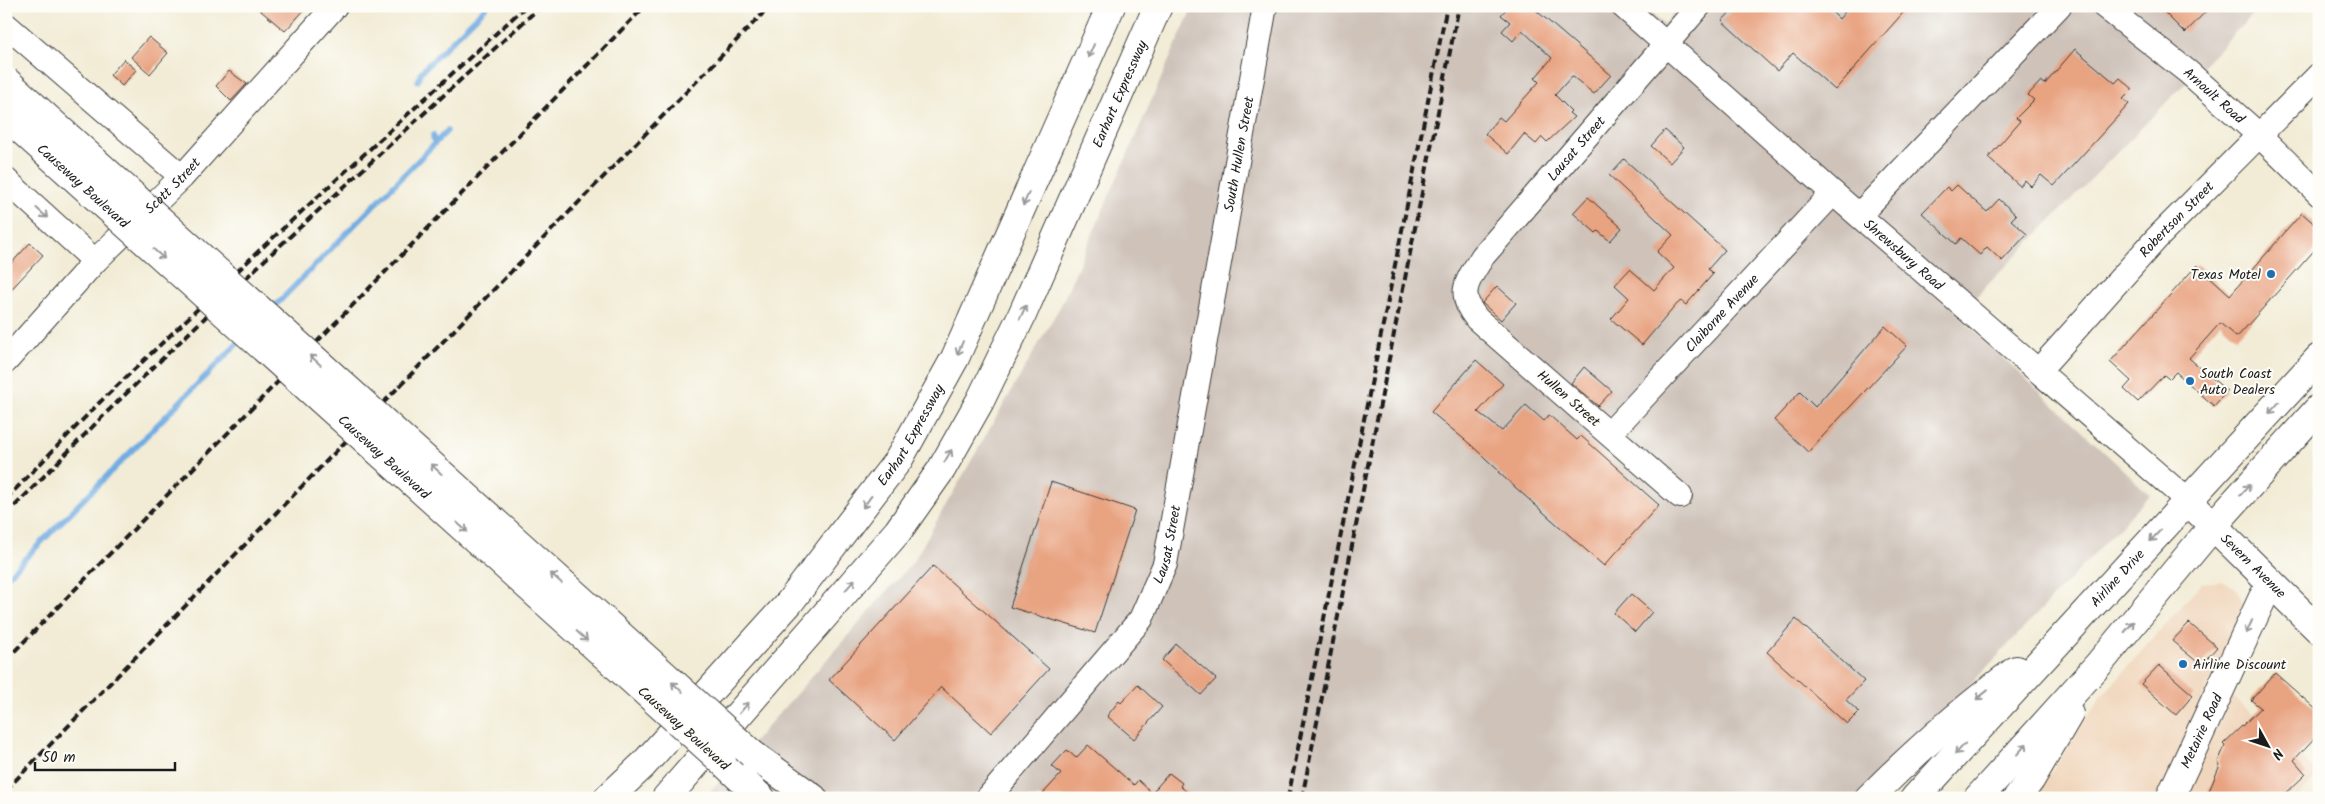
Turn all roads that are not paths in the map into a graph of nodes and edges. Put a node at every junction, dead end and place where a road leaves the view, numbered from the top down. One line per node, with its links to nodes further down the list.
1 (335, 6): 15 (street, Scott Street)
2 (1111, 6): 37 (main road, Earhart Expressway, one-way to 37)
3 (1158, 6): 38 (main road, Earhart Expressway, one-way to 3)
4 (1265, 6): 20 (street, South Hullen Street)
5 (1623, 6): 10 (street, Shrewsbury Road)
6 (1699, 6): 10 (street, Lausat Street)
7 (2059, 6): 19 (street)
8 (2104, 6): 14 (street, Arnoult Road)
9 (6, 26): 15 (street)
10 (1666, 45): 17 (street, Shrewsbury Road); 22 (street, Lausat Street)
11 (2319, 75): 14 (street, Robertson Street)
12 (6, 81): 35 (main road, Causeway Boulevard, one-way to 12, bridge)
13 (6, 116): 36 (main road, Causeway Boulevard, one-way to 36, bridge)
14 (2259, 135): 18 (street, Arnoult Road); 25 (street, Robertson Street)
15 (182, 177): 21 (street, Scott Street)
16 (6, 180): 21 (street, one-way to 21)
17 (1833, 193): 19 (street, Shrewsbury Road); 27 (street, Claiborne Avenue)
18 (2319, 194)
19 (1860, 214): 25 (street, Shrewsbury Road)
20 (1224, 236): 43 (street, Lausat Street)
21 (95, 261): 24 (street, Scott Street)
22 (1464, 297): 27 (street, Hullen Street)
23 (2319, 358): 29 (main road, Airline Drive, one-way to 29)
24 (6, 361)
25 (2039, 370): 29 (street, Shrewsbury Road)
26 (2319, 408): 30 (main road, one-way to 26)
27 (1610, 433): 28 (street, Hullen Street)
28 (1680, 496)
29 (2188, 501): 30 (main road, Severn Avenue); 33 (main road, Airline Drive, one-way to 33)
30 (2213, 526): 31 (main road, Severn Avenue); 34 (main road, one-way to 30)
31 (2270, 582): 32 (main road, Severn Avenue); 48 (main road, Metairie Road, one-way to 48)
32 (2319, 630)
33 (2064, 636): 44 (main road, one-way to 44); 45 (main road, Airline Drive, one-way to 45)
34 (2098, 664): 46 (main road, one-way to 34); 47 (main road)
35 (752, 754): 41 (main road); 42 (main road)
36 (722, 762): 39 (main road); 40 (main road, Causeway Boulevard)
37 (608, 798)
38 (666, 798)
39 (755, 798)
40 (761, 798)
41 (800, 798)
42 (814, 798)
43 (988, 798)
44 (1869, 798)
45 (1915, 798)
46 (1978, 798)
47 (2017, 798)
48 (2170, 798)

